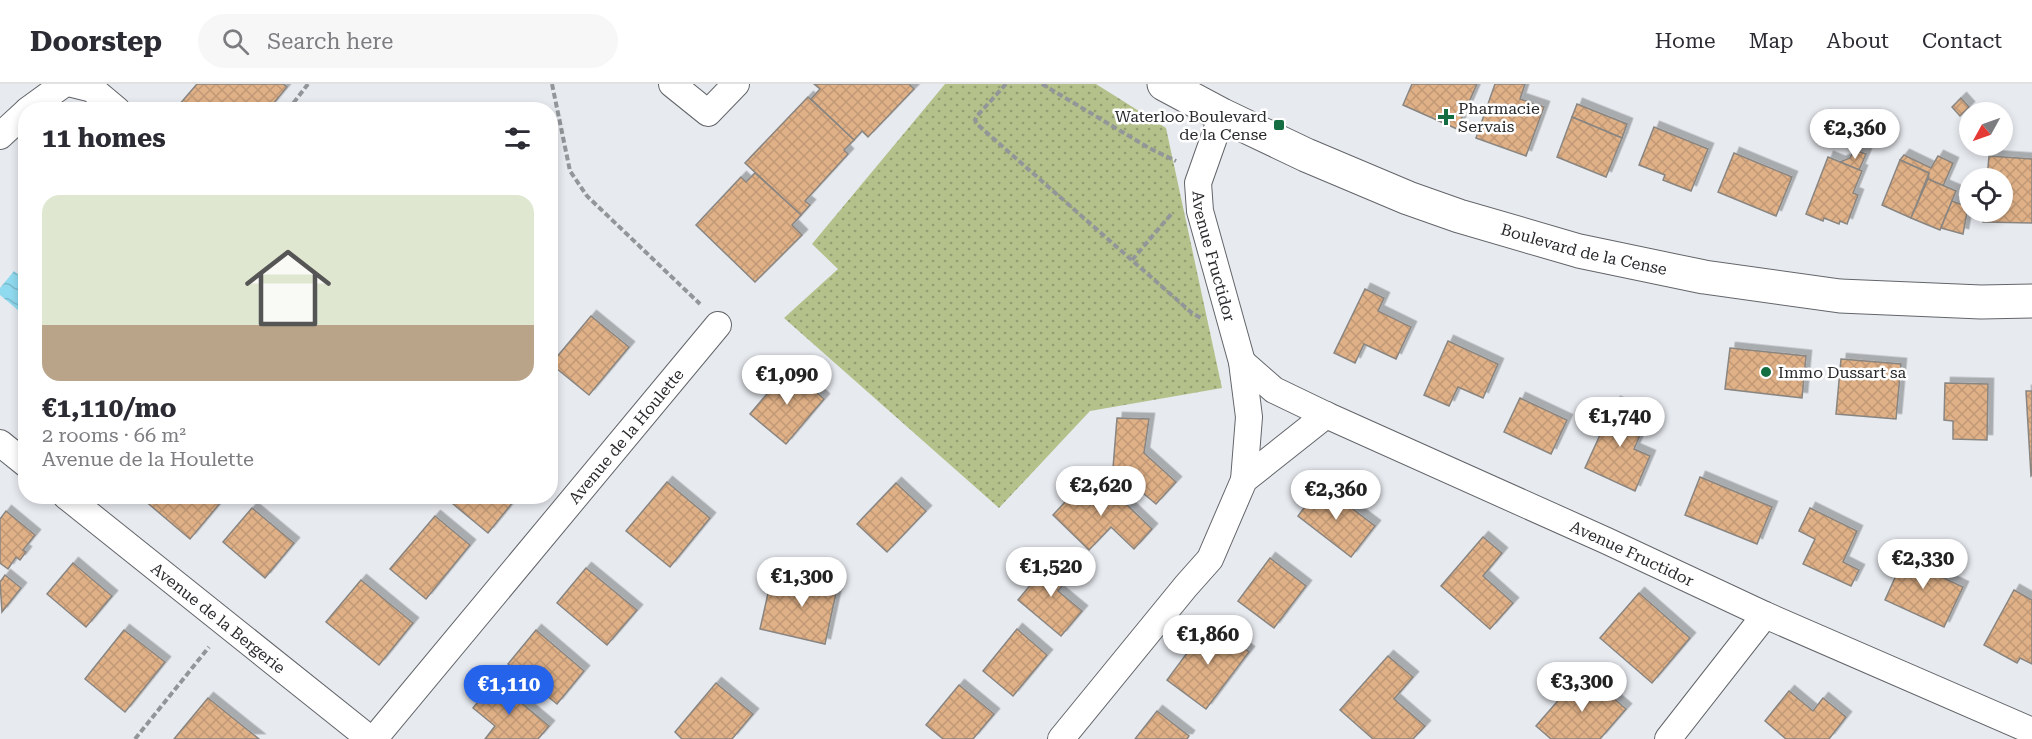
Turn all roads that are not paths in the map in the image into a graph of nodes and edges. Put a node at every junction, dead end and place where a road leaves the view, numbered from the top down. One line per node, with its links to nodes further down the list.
1 (64, 84): 6 (street)
2 (72, 84): 7 (street)
3 (672, 84): 4 (street)
4 (736, 84)
5 (1164, 84): 8 (main road, Boulevard de la Cense)
6 (39, 102)
7 (107, 102)
8 (1222, 115): 11 (main road, Boulevard de la Cense); 13 (street, Avenue Fructidor)
9 (18, 119): 10 (street)
10 (0, 136)
11 (2032, 301)
12 (718, 325): 22 (street, Avenue de la Houlette)
13 (1242, 362): 14 (street, Avenue Fructidor); 17 (street, Avenue Fructidor)
14 (1326, 415): 17 (street); 19 (street, Avenue Fructidor)
15 (0, 443): 16 (street)
16 (18, 458)
17 (1244, 480): 23 (street)
18 (76, 504): 21 (street, Avenue de la Bergerie)
19 (1765, 615): 20 (street, Avenue Fructidor); 24 (street)
20 (2032, 731)
21 (370, 739)
22 (374, 739)
23 (1061, 739)
24 (1668, 739)

